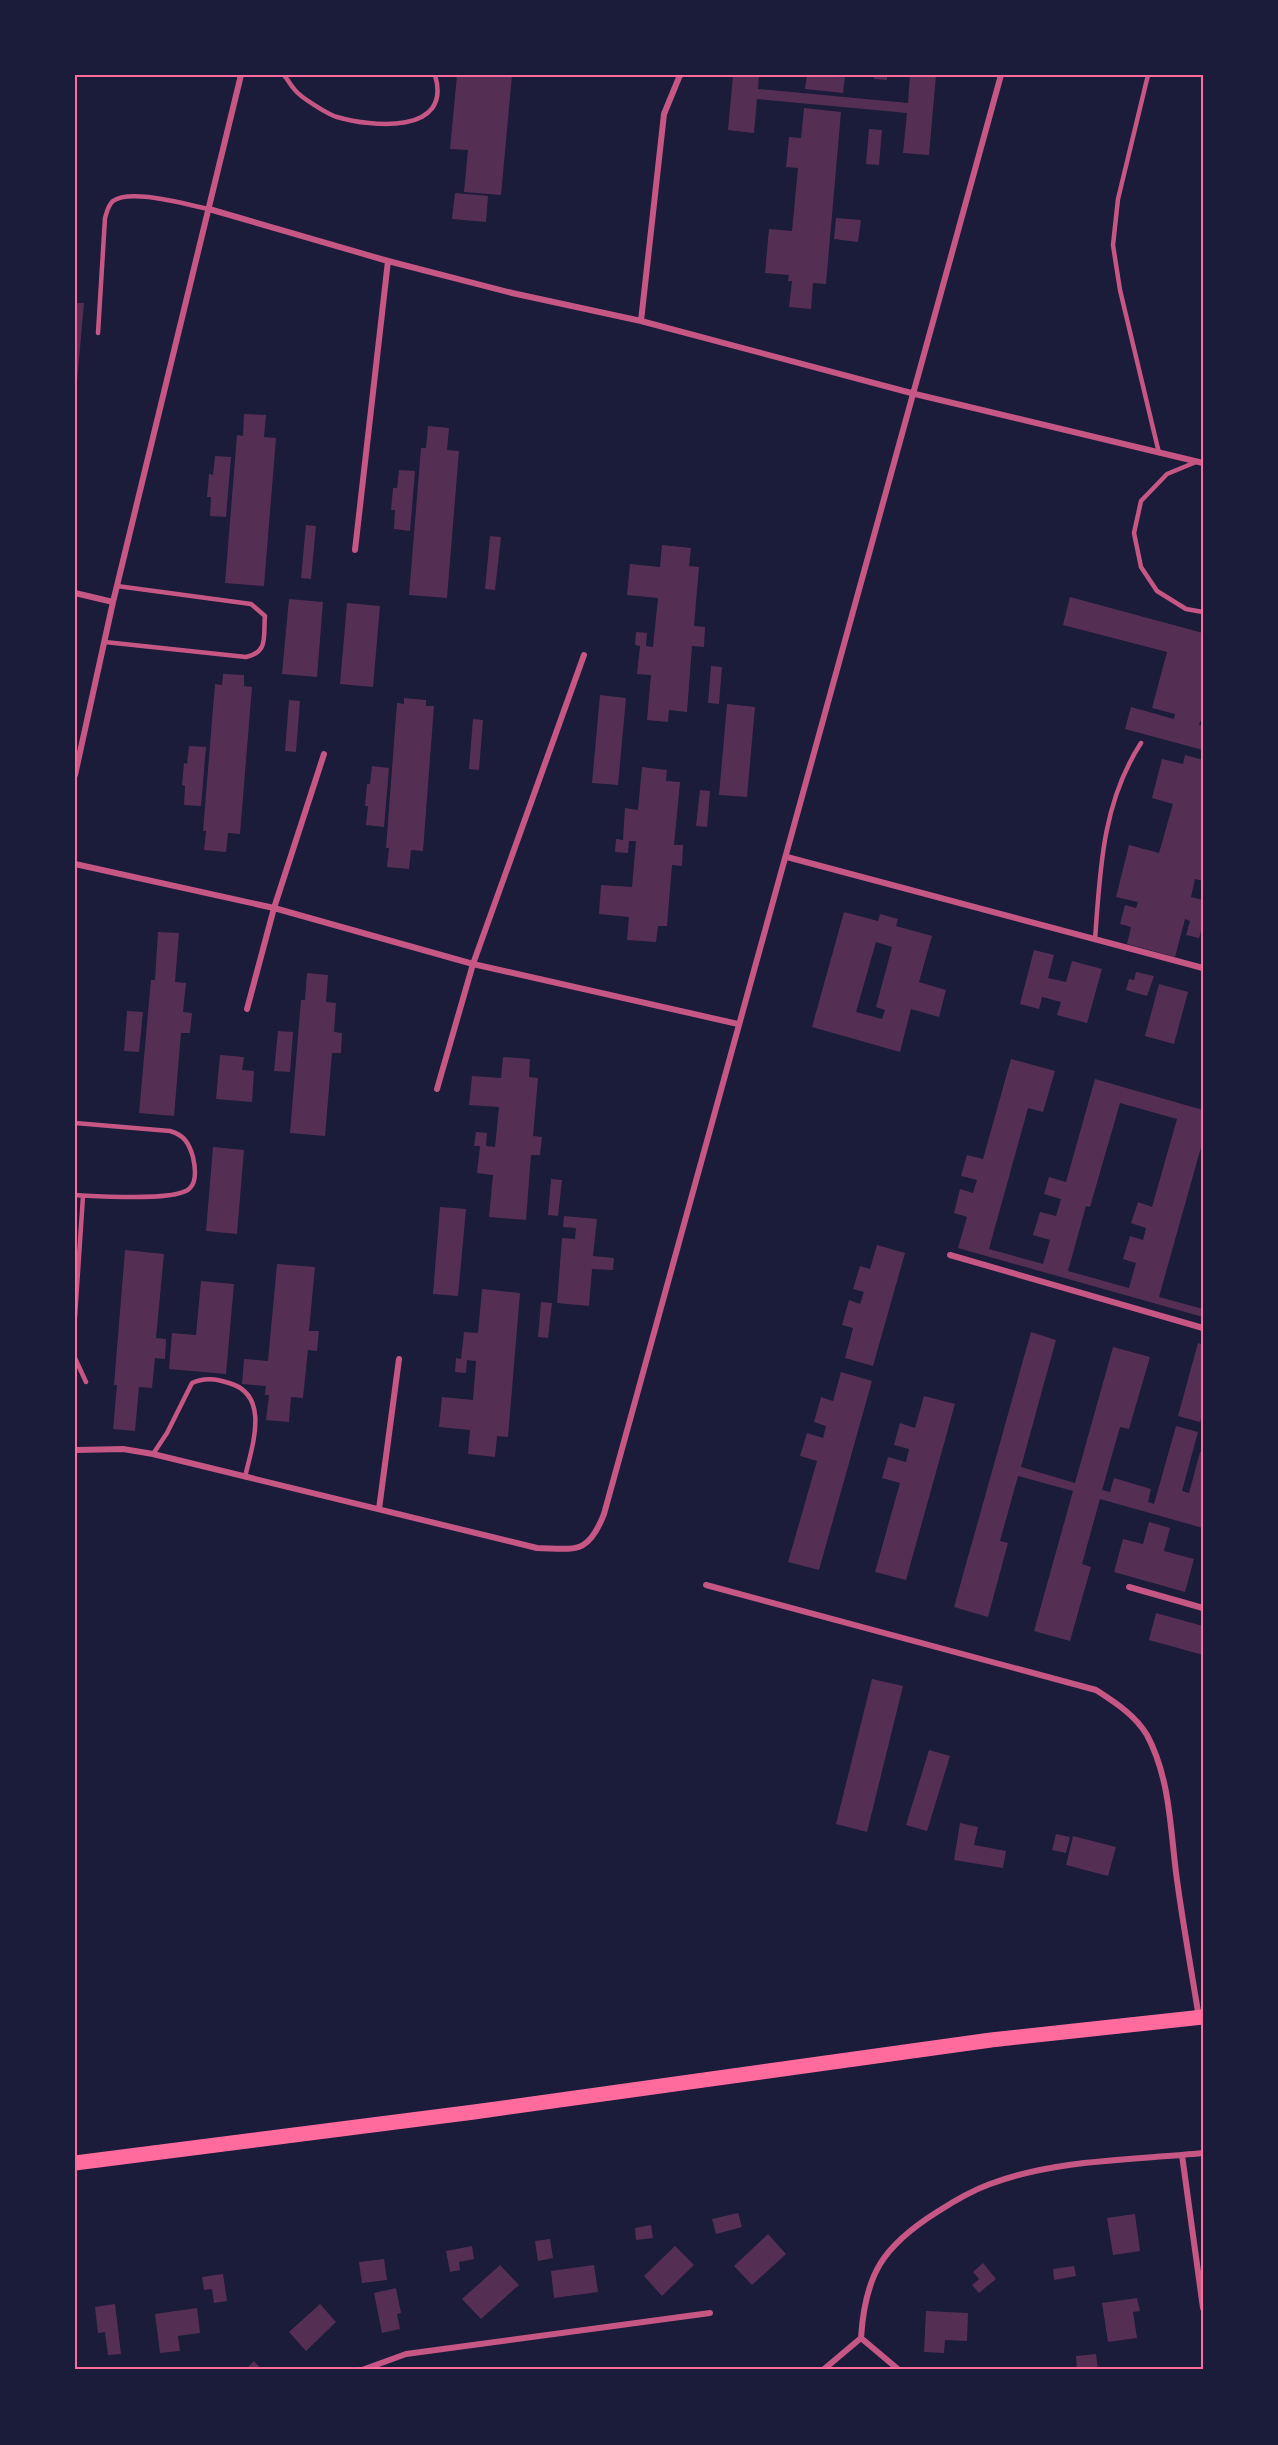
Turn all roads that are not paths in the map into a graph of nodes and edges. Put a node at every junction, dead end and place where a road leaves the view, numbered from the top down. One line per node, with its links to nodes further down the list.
1 (241, 75): 7 (street)
2 (284, 75): 3 (lane)
3 (435, 75)
4 (680, 75): 9 (street)
5 (1001, 75): 11 (street)
6 (1148, 75): 12 (lane)
7 (209, 209): 8 (street); 10 (lane); 15 (street)
8 (388, 261): 9 (street); 14 (street)
9 (641, 321): 11 (street)
10 (99, 333)
11 (915, 393): 12 (street); 24 (street)
12 (1159, 453): 13 (street)
13 (1200, 462): 18 (lane)
14 (355, 550)
15 (117, 586): 17 (street); 19 (lane)
16 (75, 592): 17 (street)
17 (113, 602): 19 (street)
18 (1203, 612)
19 (105, 642): 23 (street)
20 (584, 655): 28 (street)
21 (1141, 743): 27 (lane)
22 (324, 754): 26 (street)
23 (75, 775)
24 (787, 857): 27 (street); 31 (street)
25 (75, 864): 26 (street)
26 (274, 908): 28 (street); 30 (street)
27 (1095, 940): 29 (street)
28 (473, 964): 31 (street); 32 (street)
29 (1203, 968)
30 (247, 1009)
31 (738, 1024): 45 (street)
32 (437, 1089)
33 (75, 1123): 35 (lane)
34 (75, 1195): 35 (lane)
35 (83, 1196): 37 (lane)
36 (951, 1255): 38 (street)
37 (75, 1317)
38 (1203, 1328)
39 (75, 1358): 41 (lane)
40 (399, 1359): 45 (street)
41 (86, 1382)
42 (75, 1450): 43 (street)
43 (153, 1455): 44 (street); 44 (lane)
44 (245, 1477): 45 (street)
45 (379, 1509)
46 (706, 1585): 49 (street)
47 (1129, 1587): 48 (street)
48 (1203, 1608)
49 (1201, 2018): 52 (main road)
50 (1203, 2153): 51 (street)
51 (1182, 2155): 53 (street); 55 (street)
52 (75, 2163)
53 (1203, 2308)
54 (710, 2313): 56 (street)
55 (861, 2338): 57 (street); 58 (street)
56 (362, 2370)
57 (823, 2370)
58 (899, 2370)

